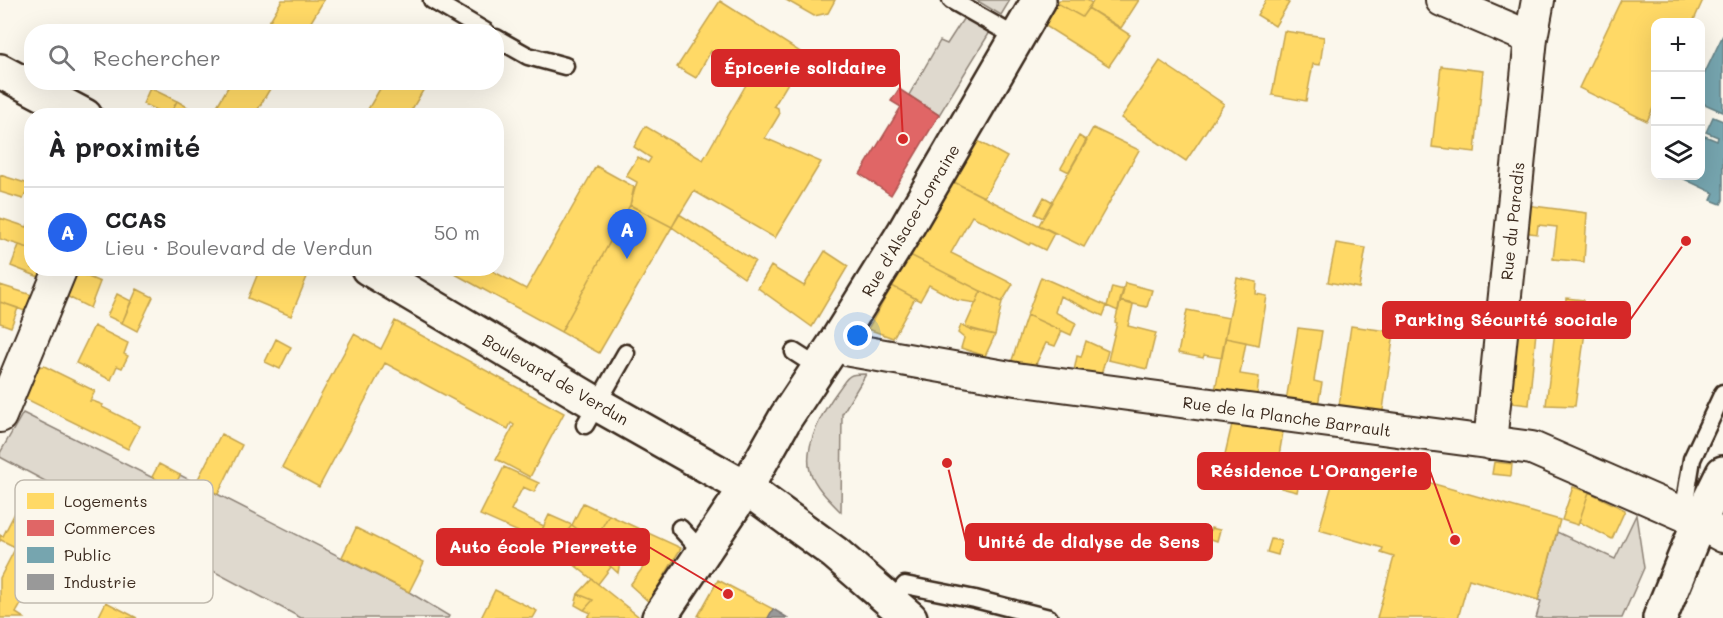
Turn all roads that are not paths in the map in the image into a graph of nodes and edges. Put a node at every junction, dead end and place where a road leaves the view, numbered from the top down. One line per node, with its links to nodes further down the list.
1 (432, 0): 6 (lane)
2 (951, 0): 7 (lane)
3 (1039, 0): 7 (main road, Rue d'Alsace-Lorraine)
4 (1442, 0): 8 (street)
5 (1538, 0): 8 (street, Rue du Paradis)
6 (472, 24)
7 (1018, 38): 18 (main road, Rue d'Alsace-Lorraine)
8 (1531, 38): 22 (street, Rue du Paradis)
9 (504, 42): 10 (lane)
10 (565, 66)
11 (0, 71): 12 (main road)
12 (24, 84)
13 (36, 90): 14 (main road)
14 (70, 108)
15 (58, 276): 21 (street)
16 (380, 276): 20 (main road, Boulevard de Verdun)
17 (626, 353): 20 (lane)
18 (816, 354): 22 (street, Rue de la Planche Barrault); 24 (main road, Rue d'Alsace-Lorraine)
19 (1723, 393): 25 (lane)
20 (591, 414): 24 (main road, Boulevard de Verdun)
21 (0, 416)
22 (1490, 443): 25 (street, Rue de la Planche Barrault)
23 (1723, 473): 25 (main road)
24 (746, 488): 27 (main road, Rue d'Alsace-Lorraine); 28 (main road, Boulevard de Verdun)
25 (1702, 524): 31 (main road)
26 (680, 528): 27 (lane)
27 (702, 557): 29 (main road, Rue d'Alsace-Lorraine)
28 (901, 609): 30 (lane)
29 (659, 618)
30 (1049, 618)
31 (1660, 618)

